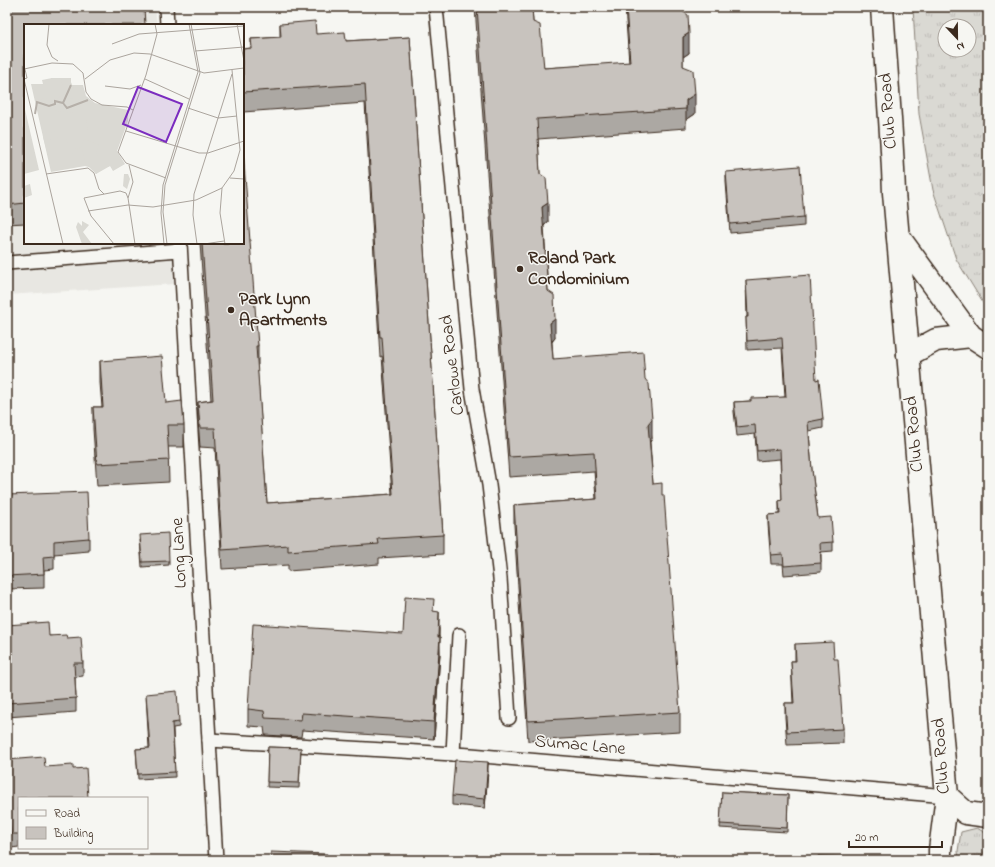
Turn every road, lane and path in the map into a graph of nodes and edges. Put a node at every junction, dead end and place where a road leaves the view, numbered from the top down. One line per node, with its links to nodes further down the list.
1 (166, 7): 4 (lane)
2 (436, 7): 11 (lane, Carlowe Road)
3 (882, 7): 5 (street, Club Road)
4 (167, 24)
5 (898, 236): 8 (street); 9 (street, Club Road)
6 (180, 247): 7 (lane); 12 (lane, Long Lane)
7 (7, 263)
8 (980, 342): 9 (street)
9 (908, 355): 14 (street, Club Road)
10 (459, 635): 13 (lane)
11 (509, 718)
12 (209, 740): 13 (lane, Sumac Lane); 16 (lane, Long Lane)
13 (453, 754): 14 (lane, Sumac Lane)
14 (947, 796): 15 (street); 17 (street, Club Road)
15 (988, 816)
16 (216, 860)
17 (940, 860)

